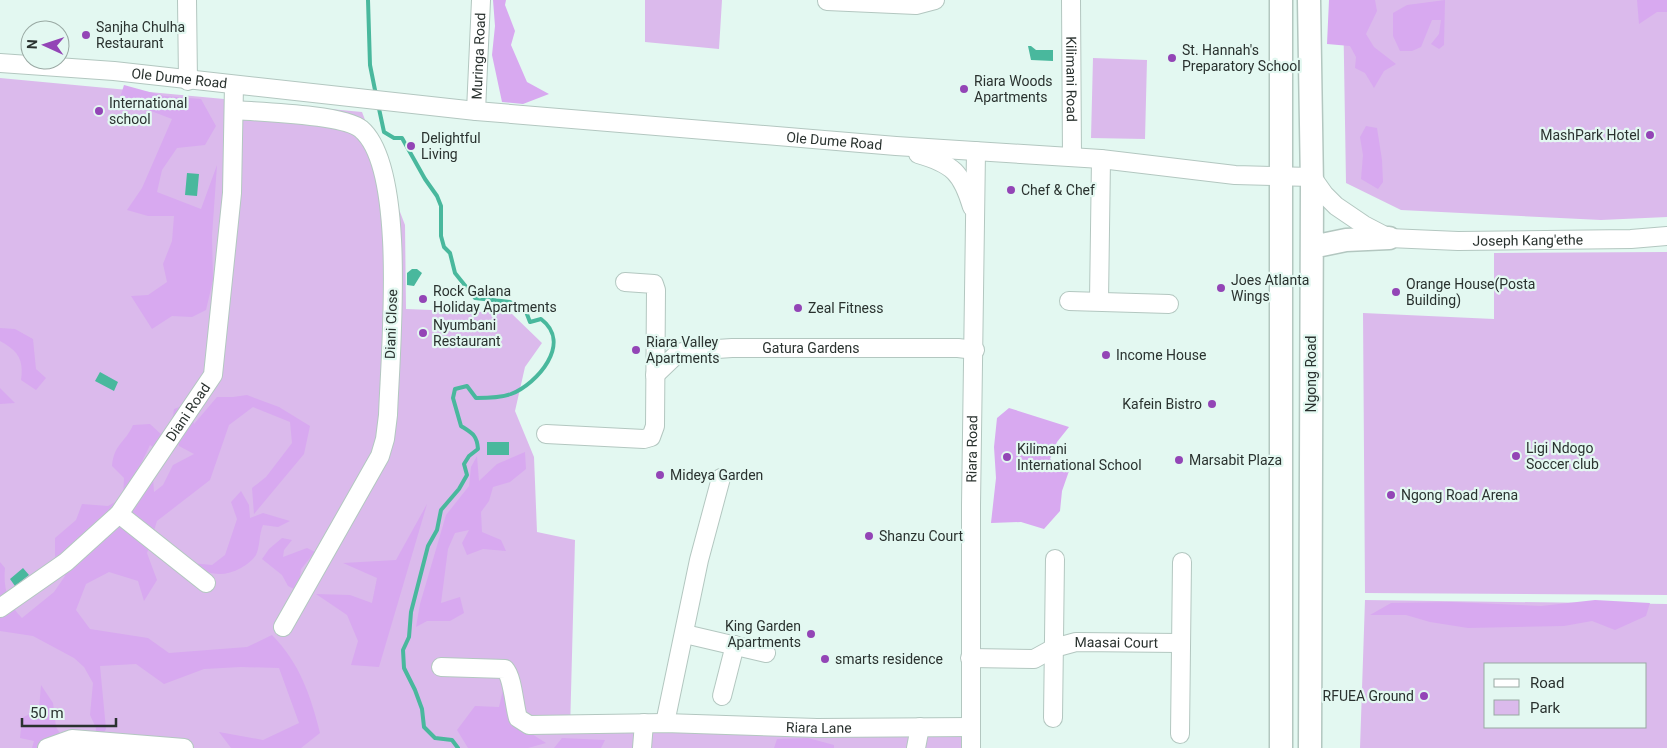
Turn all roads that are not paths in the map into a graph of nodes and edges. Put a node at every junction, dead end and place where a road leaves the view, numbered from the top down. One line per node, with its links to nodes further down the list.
1 (187, 0): 9 (street)
2 (481, 0): 12 (street, Muringa Road)
3 (935, 0): 7 (street)
4 (1071, 0): 15 (street, Kilimani Road)
5 (1281, 0): 17 (main road)
6 (1309, 0): 18 (main road, Ngong Road)
7 (827, 1)
8 (0, 62): 9 (street, Ole Dume Road)
9 (188, 80): 10 (street, Ole Dume Road)
10 (234, 85): 11 (street, Diani Road); 12 (street, Ole Dume Road)
11 (234, 110): 31 (street, Diani Road); 36 (street, Diani Close)
12 (476, 111): 13 (street, Ole Dume Road)
13 (896, 146): 14 (street, Ole Dume Road); 19 (street)
14 (976, 151): 15 (street, Ole Dume Road); 19 (street, Riara Road)
15 (1072, 157): 16 (street, Ole Dume Road)
16 (1101, 159): 17 (street, Ole Dume Road); 25 (street)
17 (1280, 177): 18 (street, Ole Dume Road); 56 (main road)
18 (1312, 177): 21 (street); 22 (main road, Ngong Road)
19 (976, 220): 27 (street, Riara Road)
20 (1667, 236): 21 (street, Joseph Kang'ethe)
21 (1389, 238): 22 (main road)
22 (1312, 247): 57 (main road, Ngong Road)
23 (626, 282): 28 (street)
24 (1069, 301): 25 (street)
25 (1099, 301): 26 (street)
26 (1170, 304)
27 (974, 350): 28 (street, Gatura Gardens); 42 (street, Riara Road)
28 (656, 375): 29 (street)
29 (546, 434)
30 (721, 478): 37 (street)
31 (119, 514): 34 (street); 35 (street, Diani Road)
32 (1055, 559): 40 (street, Maasai Court)
33 (1182, 562): 38 (street)
34 (206, 583)
35 (0, 608)
36 (283, 627)
37 (684, 634): 39 (street); 46 (street)
38 (1179, 643): 40 (street, Maasai Court); 50 (street)
39 (735, 645): 41 (street); 44 (street)
40 (1054, 648): 42 (street, Maasai Court); 45 (street, Maasai Court)
41 (766, 654)
42 (970, 658): 49 (street, Riara Road)
43 (441, 667): 47 (street, Riara Lane)
44 (722, 696)
45 (1053, 718)
46 (665, 723): 47 (street, Riara Lane); 48 (street, Riara Lane)
47 (644, 724): 53 (street)
48 (920, 727): 49 (street, Riara Lane); 54 (street)
49 (971, 727): 55 (street, Riara Road)
50 (1180, 734)
51 (46, 748): 52 (street)
52 (184, 748)
53 (642, 748)
54 (916, 748)
55 (971, 748)
56 (1281, 748)
57 (1310, 748)

